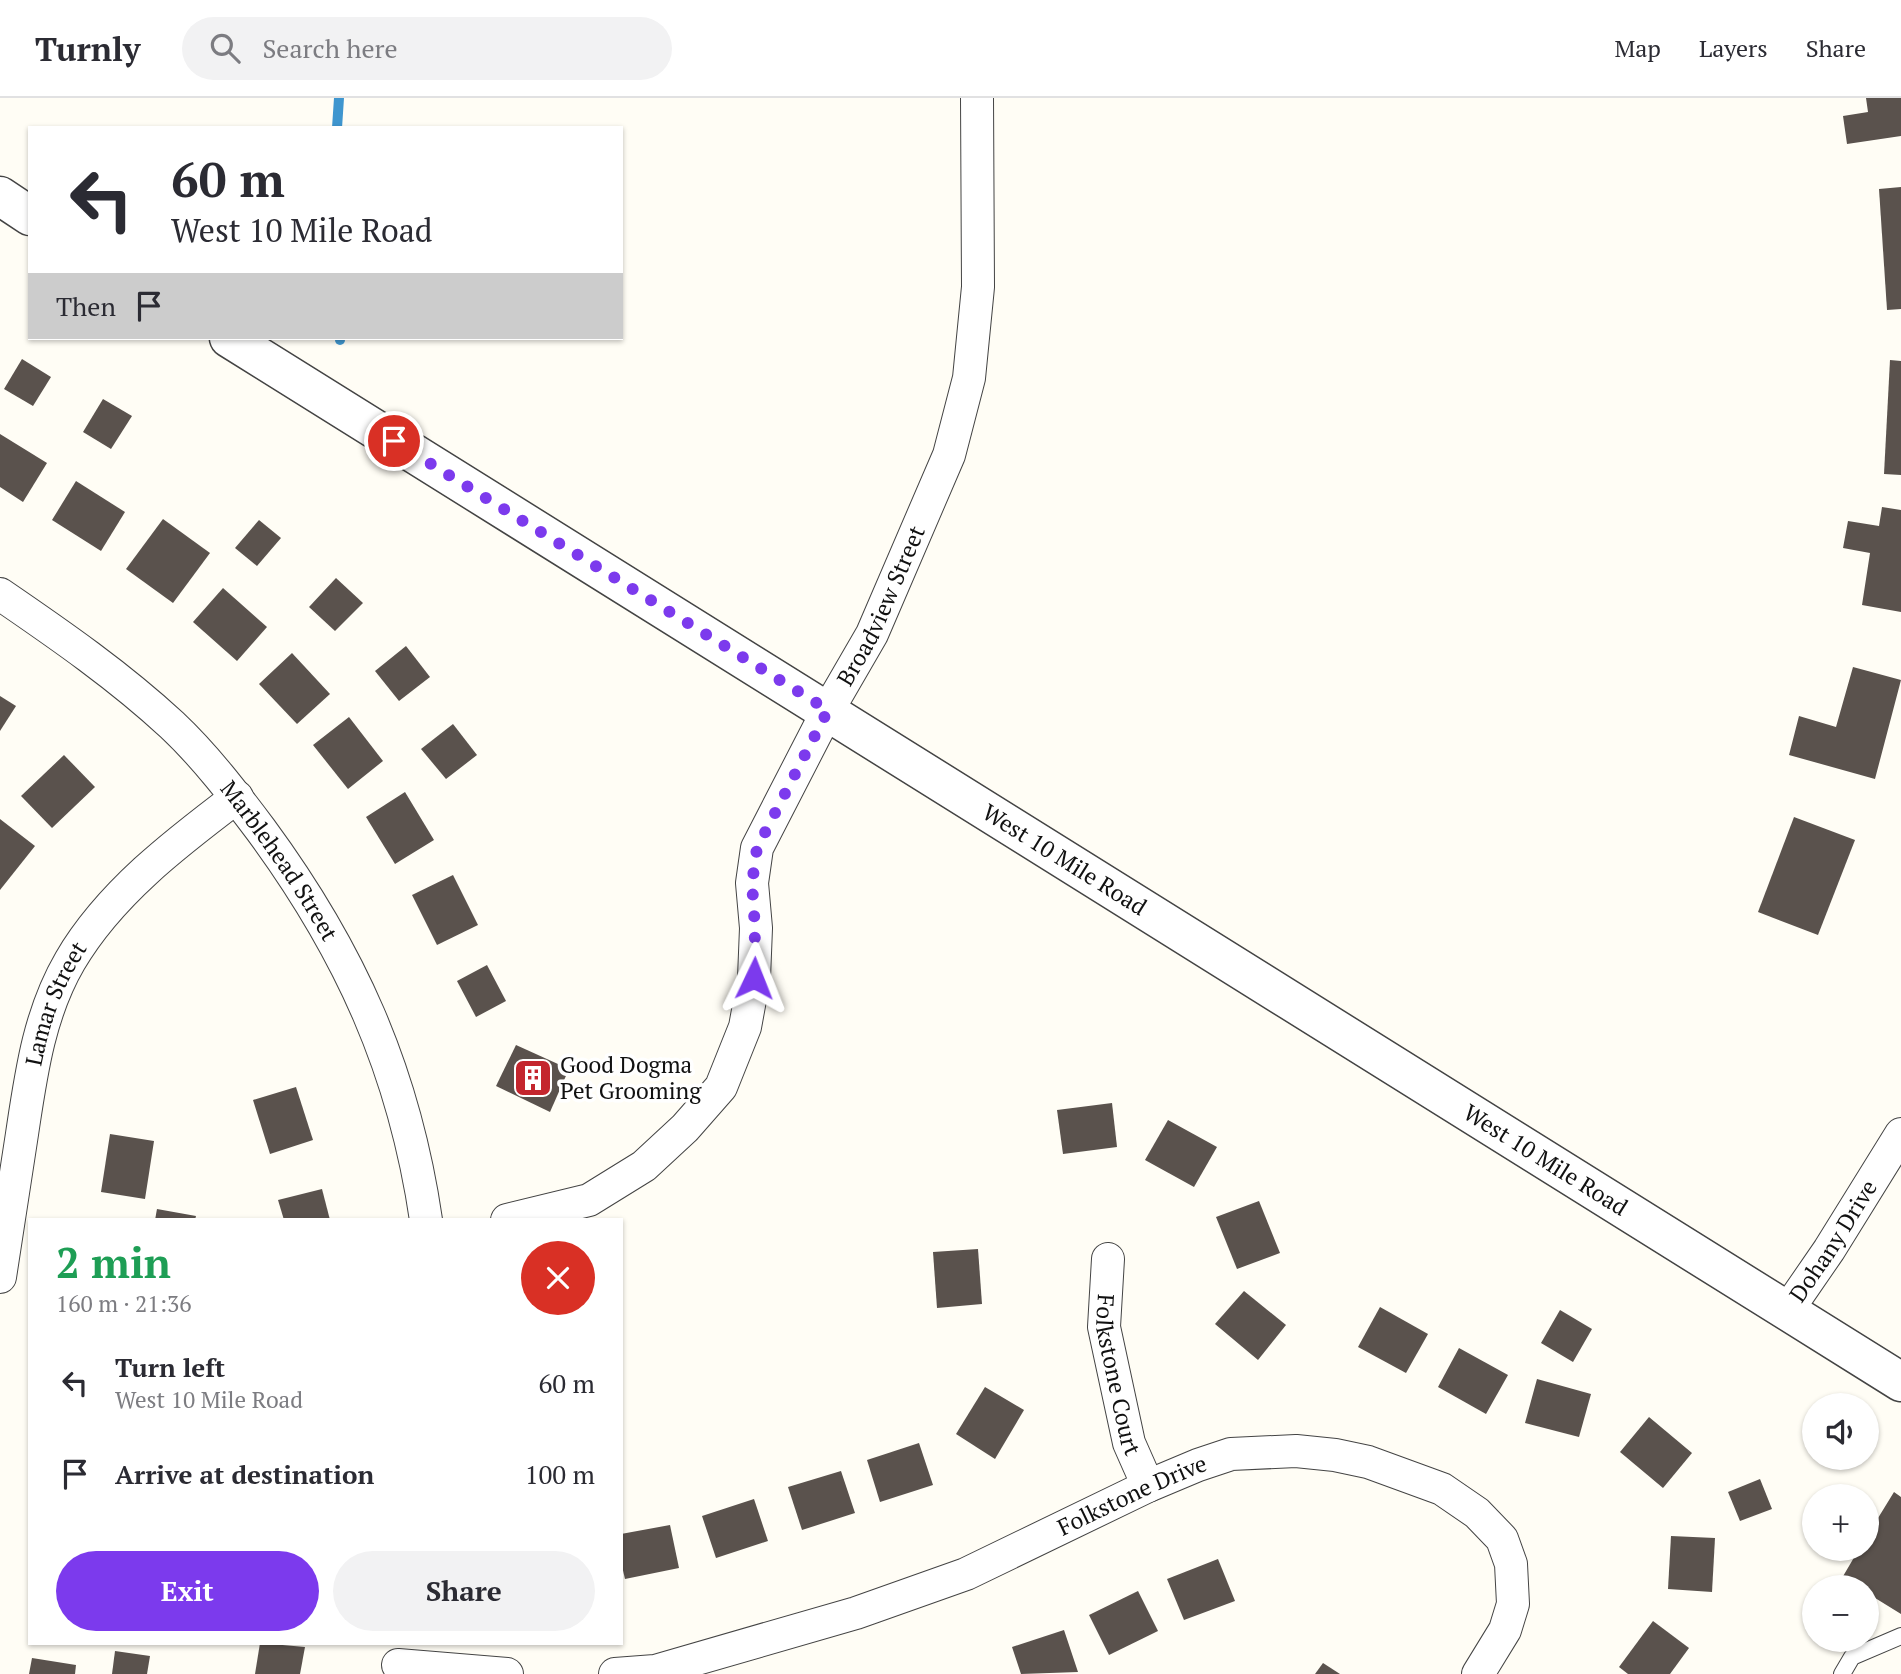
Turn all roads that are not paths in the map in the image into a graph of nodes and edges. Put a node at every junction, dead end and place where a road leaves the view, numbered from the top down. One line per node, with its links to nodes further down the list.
1 (977, 98): 6 (street, Broadview Street)
2 (0, 196): 3 (street)
3 (28, 215)
4 (232, 340): 6 (street, West 10 Mile Road)
5 (0, 594): 7 (street, Marblehead Street)
6 (828, 710): 10 (street, Broadview Street); 13 (street, West 10 Mile Road)
7 (237, 797): 9 (street, Marblehead Street); 12 (street, Lamar Street)
8 (1901, 1134): 13 (street, Dohany Drive)
9 (425, 1218)
10 (515, 1218)
11 (1108, 1259): 15 (street, Folkstone Court)
12 (0, 1277)
13 (1787, 1311): 14 (street, West 10 Mile Road)
14 (1901, 1382)
15 (1148, 1486): 19 (street, Folkstone Drive); 20 (street, Folkstone Drive)
16 (1901, 1636): 21 (lane)
17 (399, 1661): 18 (street)
18 (507, 1674)
19 (615, 1674)
20 (1478, 1674)
21 (1842, 1674)

